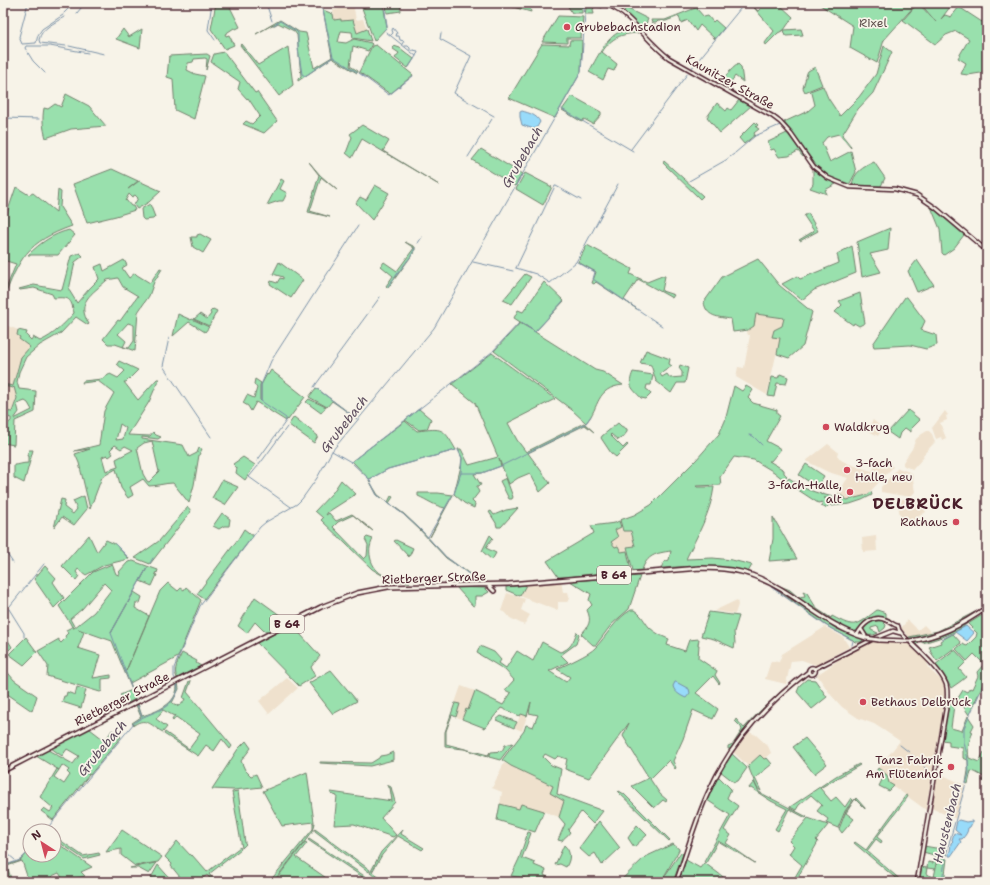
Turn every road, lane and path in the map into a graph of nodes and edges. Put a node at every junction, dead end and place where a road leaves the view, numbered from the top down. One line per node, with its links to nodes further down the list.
1 (604, 3): 2 (main road, Kaunitzer Straße)
2 (987, 251)
3 (488, 585): 4 (main road); 8 (main road, Rietberger Straße / B 64); 12 (main road, Rietberger Straße / B 64)
4 (494, 591)
5 (987, 607): 9 (main road, B 64, bridge)
6 (862, 628): 7 (main road); 8 (main road); 9 (main road)
7 (895, 629): 10 (main road); 14 (main road)
8 (858, 636): 9 (main road, Rietberger Straße / B 64)
9 (866, 638)
10 (814, 670): 11 (main road); 11 (main road)
11 (809, 673): 13 (main road)
12 (3, 771)
13 (676, 882)
14 (917, 882)

